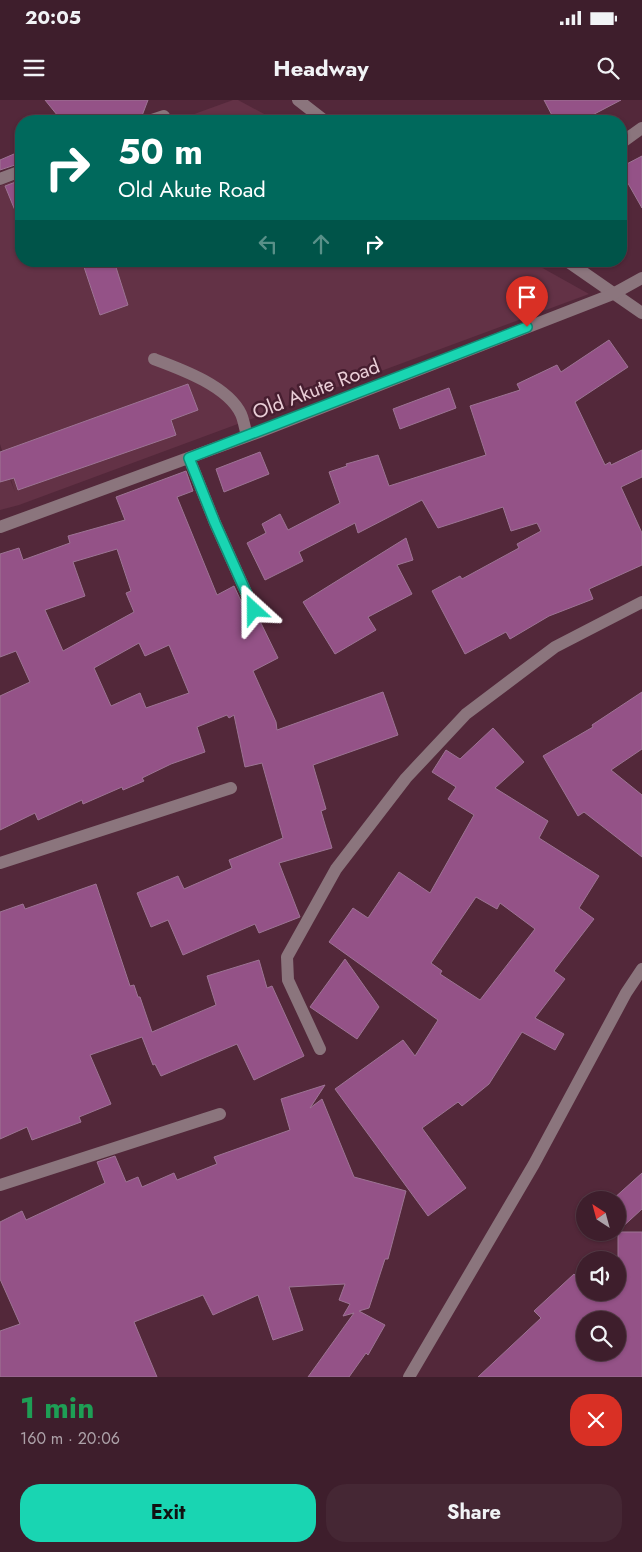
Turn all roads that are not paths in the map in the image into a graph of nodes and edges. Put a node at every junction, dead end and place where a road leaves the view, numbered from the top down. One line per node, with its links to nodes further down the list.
1 (298, 100): 2 (street)
2 (318, 115)
3 (642, 128): 4 (street)
4 (627, 139)
5 (15, 173): 6 (street)
6 (0, 179)
7 (575, 267): 9 (street)
8 (642, 278): 9 (street, Old Akute Road)
9 (613, 294): 10 (street); 12 (street, Old Akute Road)
10 (642, 313)
11 (154, 359): 12 (street)
12 (247, 436): 13 (street, Old Akute Road)
13 (189, 458): 14 (street, Old Akute Road); 16 (street)
14 (0, 527)
15 (642, 602): 20 (street)
16 (254, 610)
17 (231, 788): 18 (street)
18 (0, 863)
19 (642, 968): 23 (street)
20 (320, 1049)
21 (220, 1114): 22 (street)
22 (0, 1185)
23 (409, 1377)

